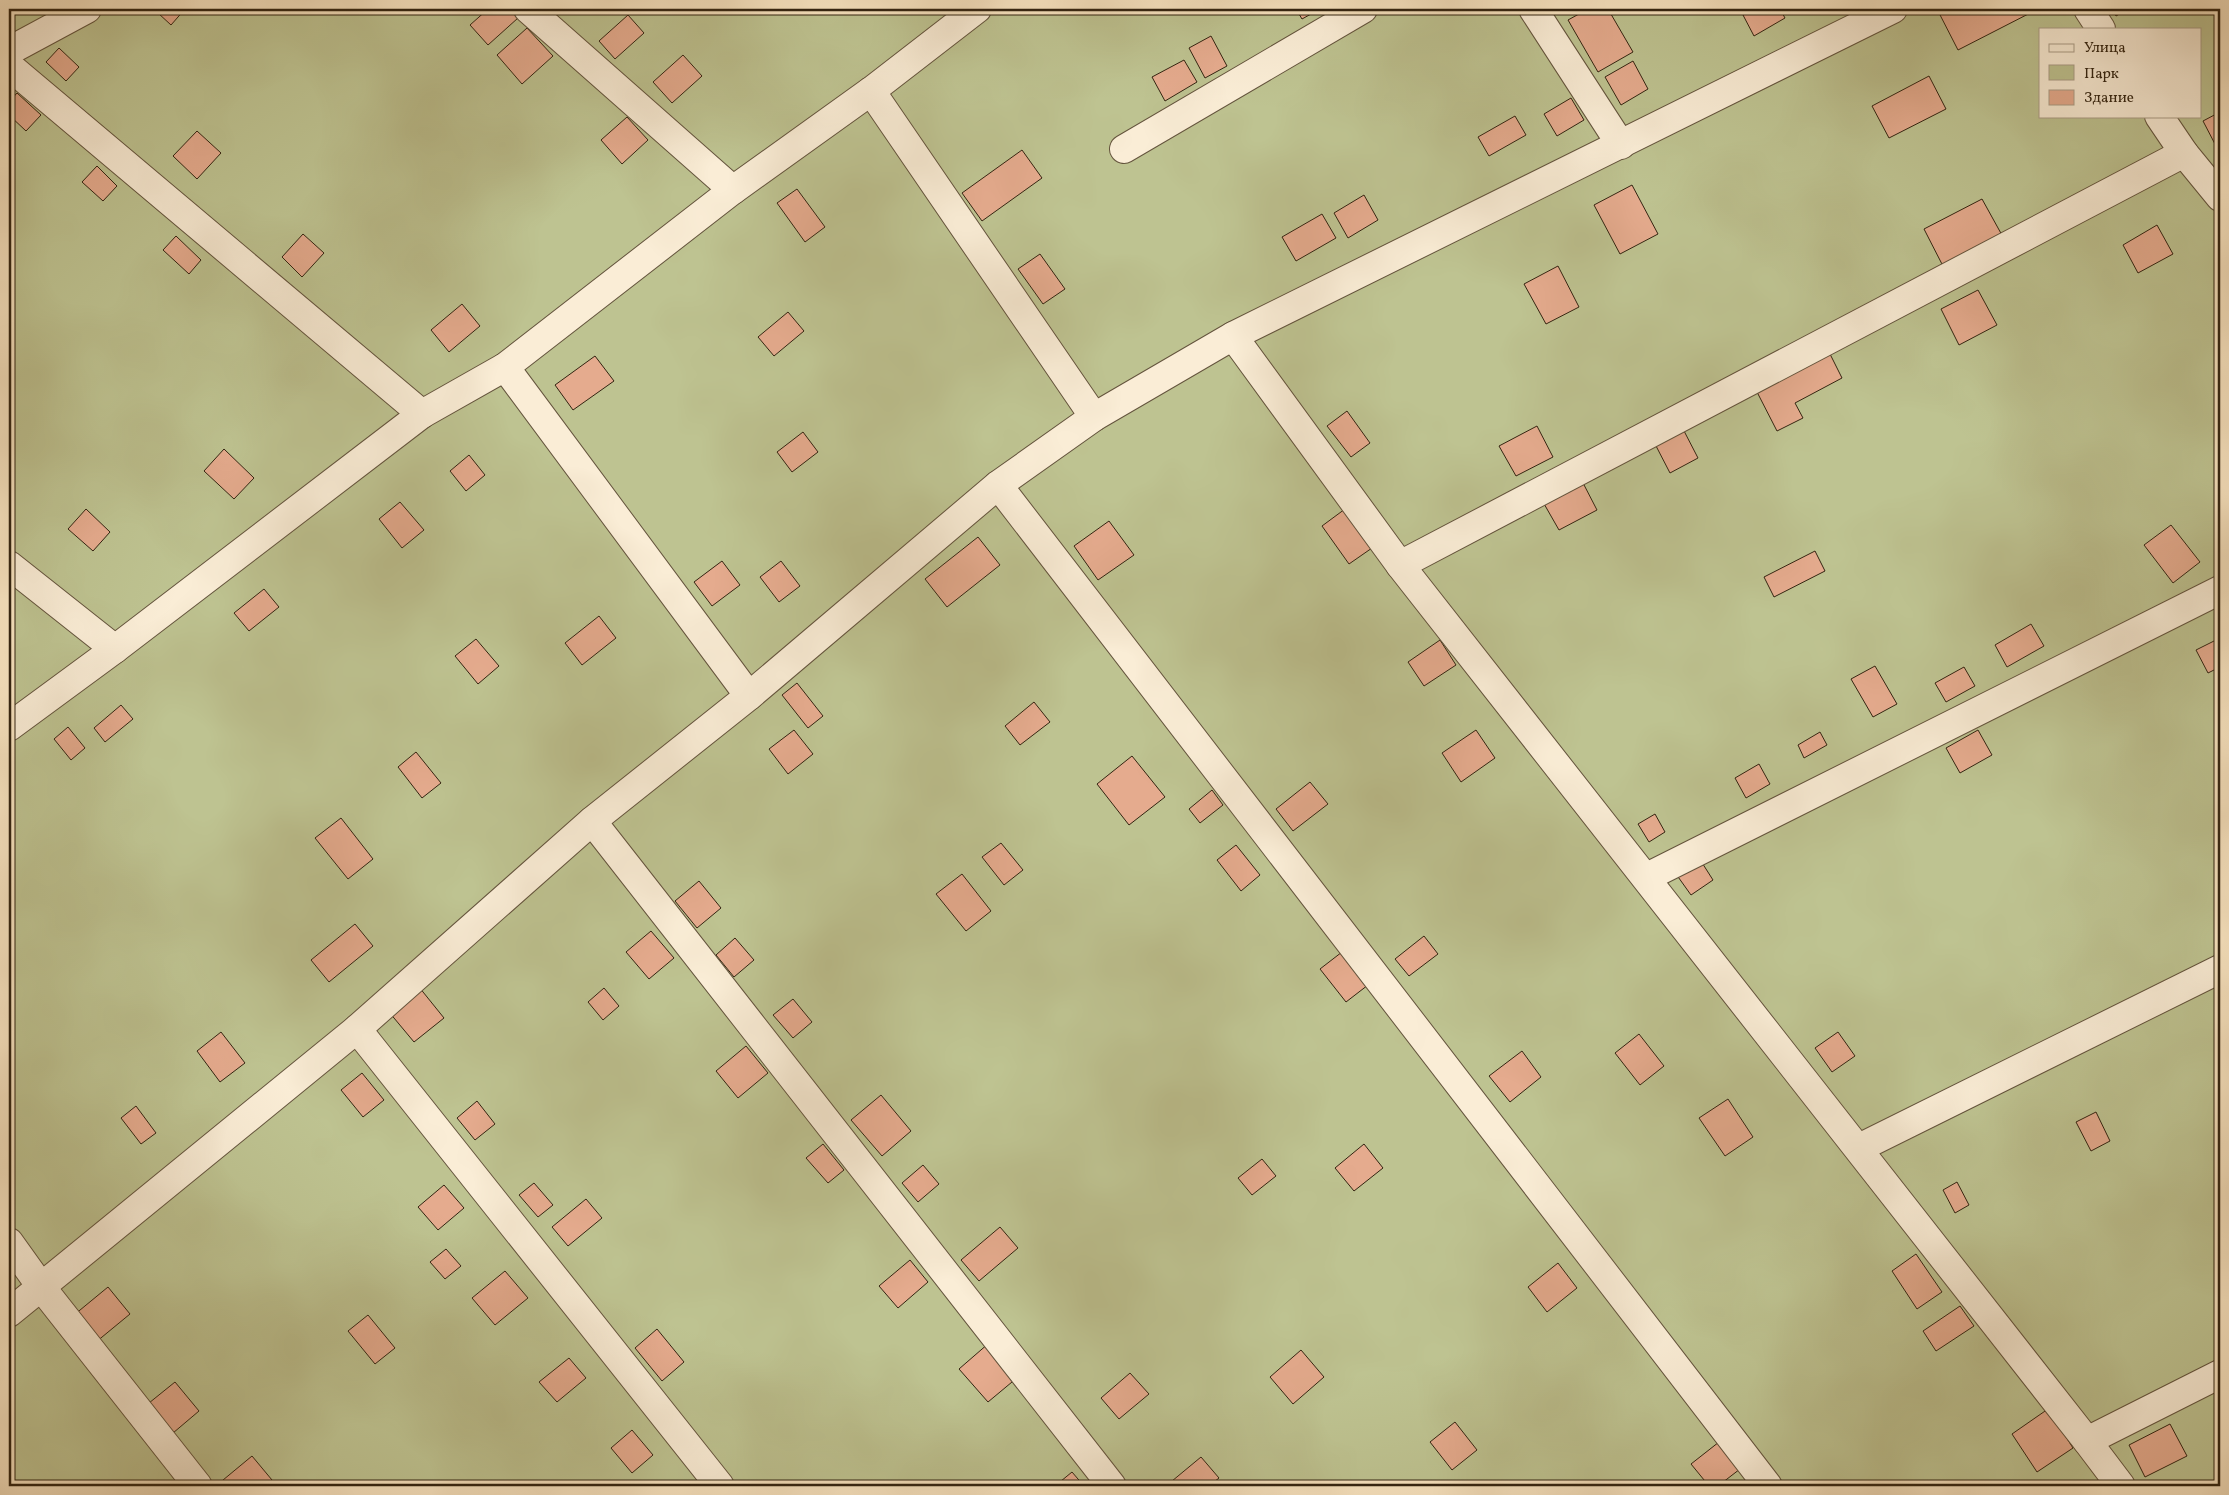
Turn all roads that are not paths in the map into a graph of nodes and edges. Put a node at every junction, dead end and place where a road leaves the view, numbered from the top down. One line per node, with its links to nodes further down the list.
1 (87, 9): 9 (street)
2 (528, 9): 17 (street)
3 (977, 9): 11 (street)
4 (1363, 9): 14 (street)
5 (1533, 9): 13 (street)
6 (1893, 9): 13 (street)
7 (2088, 9): 8 (street)
8 (2100, 28)
9 (9, 51)
10 (9, 66): 20 (street)
11 (871, 91): 17 (street); 21 (street)
12 (2160, 118): 15 (street)
13 (1621, 145): 18 (street)
14 (1124, 149)
15 (2184, 154): 16 (street); 24 (street)
16 (2215, 182)
17 (733, 190): 19 (street)
18 (1233, 336): 21 (street); 24 (street)
19 (505, 367): 20 (street); 27 (street)
20 (422, 414): 26 (street)
21 (1094, 417): 22 (street)
22 (998, 485): 27 (street); 42 (street)
23 (9, 565): 26 (street)
24 (1400, 565): 30 (street)
25 (2220, 590): 30 (street)
26 (116, 649): 28 (street)
27 (748, 696): 29 (street)
28 (9, 727)
29 (592, 821): 32 (street); 41 (street)
30 (1647, 877): 33 (street)
31 (2220, 969): 33 (street)
32 (357, 1028): 35 (street); 40 (street)
33 (1859, 1148): 38 (street)
34 (9, 1242): 35 (street)
35 (42, 1288): 36 (street); 39 (street)
36 (9, 1313)
37 (2220, 1374): 38 (street)
38 (2087, 1440): 43 (street)
39 (198, 1486)
40 (720, 1486)
41 (1112, 1486)
42 (1768, 1486)
43 (2120, 1486)

